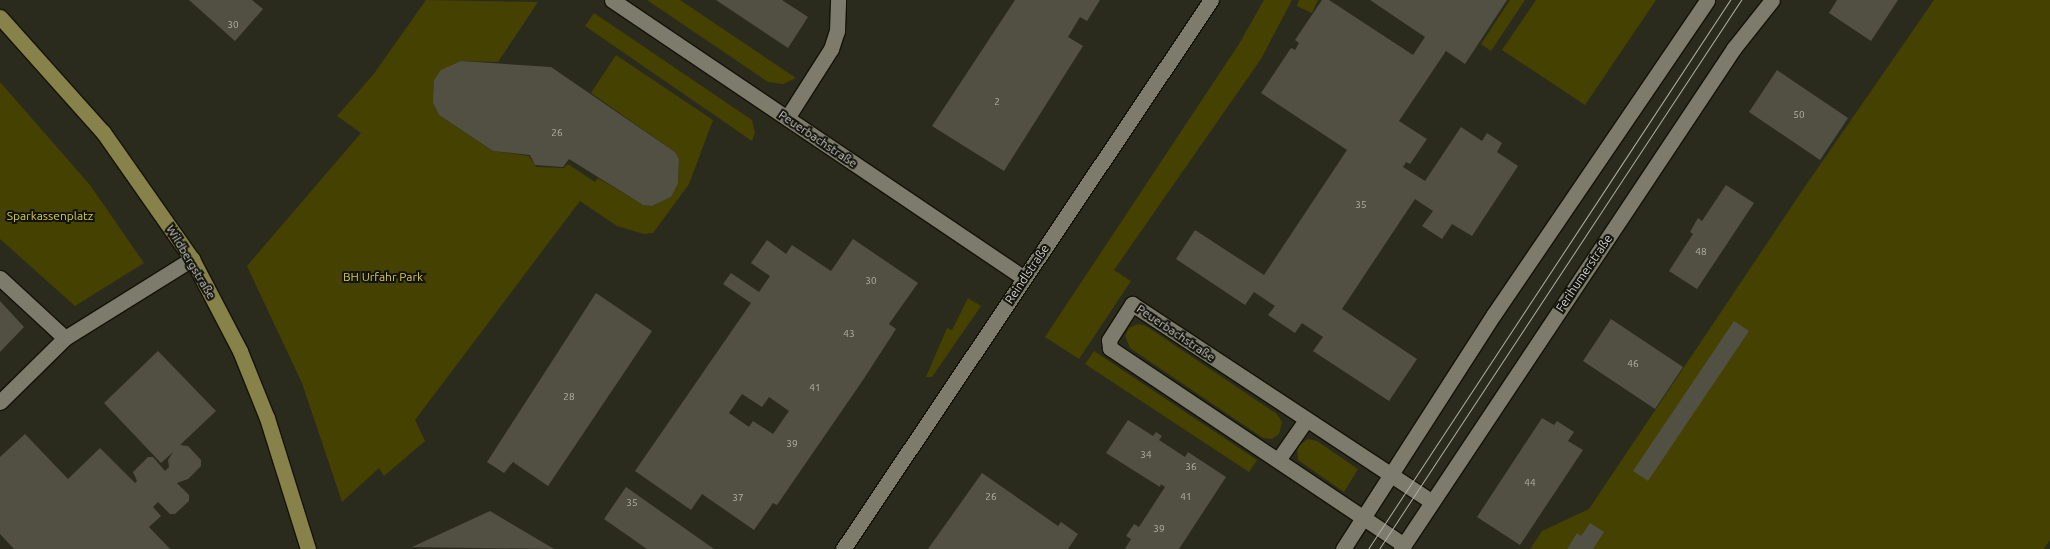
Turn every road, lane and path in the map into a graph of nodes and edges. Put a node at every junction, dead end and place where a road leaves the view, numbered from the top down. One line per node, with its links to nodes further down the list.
1 (612, 0): 7 (street, Peuerbachstraße)
2 (838, 0): 7 (street)
3 (1211, 0): 10 (street, Reindlstraße)
4 (1707, 0): 15 (street)
5 (1772, 0): 16 (street, Ferihumerstraße)
6 (0, 17): 8 (main road, Wildbergstraße)
7 (787, 118): 10 (street, Peuerbachstraße)
8 (192, 259): 11 (street); 19 (main road, Wildbergstraße)
9 (0, 278): 11 (street)
10 (1024, 278): 20 (street, Reindlstraße)
11 (65, 338): 12 (street)
12 (0, 402)
13 (1306, 420): 14 (street); 14 (street, Peuerbachstraße); 15 (street, Peuerbachstraße)
14 (1278, 460): 17 (street, Peuerbachstraße)
15 (1389, 476): 16 (street, Peuerbachstraße); 17 (street)
16 (1432, 502): 18 (street, Ferihumerstraße)
17 (1363, 517): 18 (street, Peuerbachstraße); 21 (street)
18 (1403, 547)
19 (308, 549)
20 (843, 549)
21 (1343, 549)

